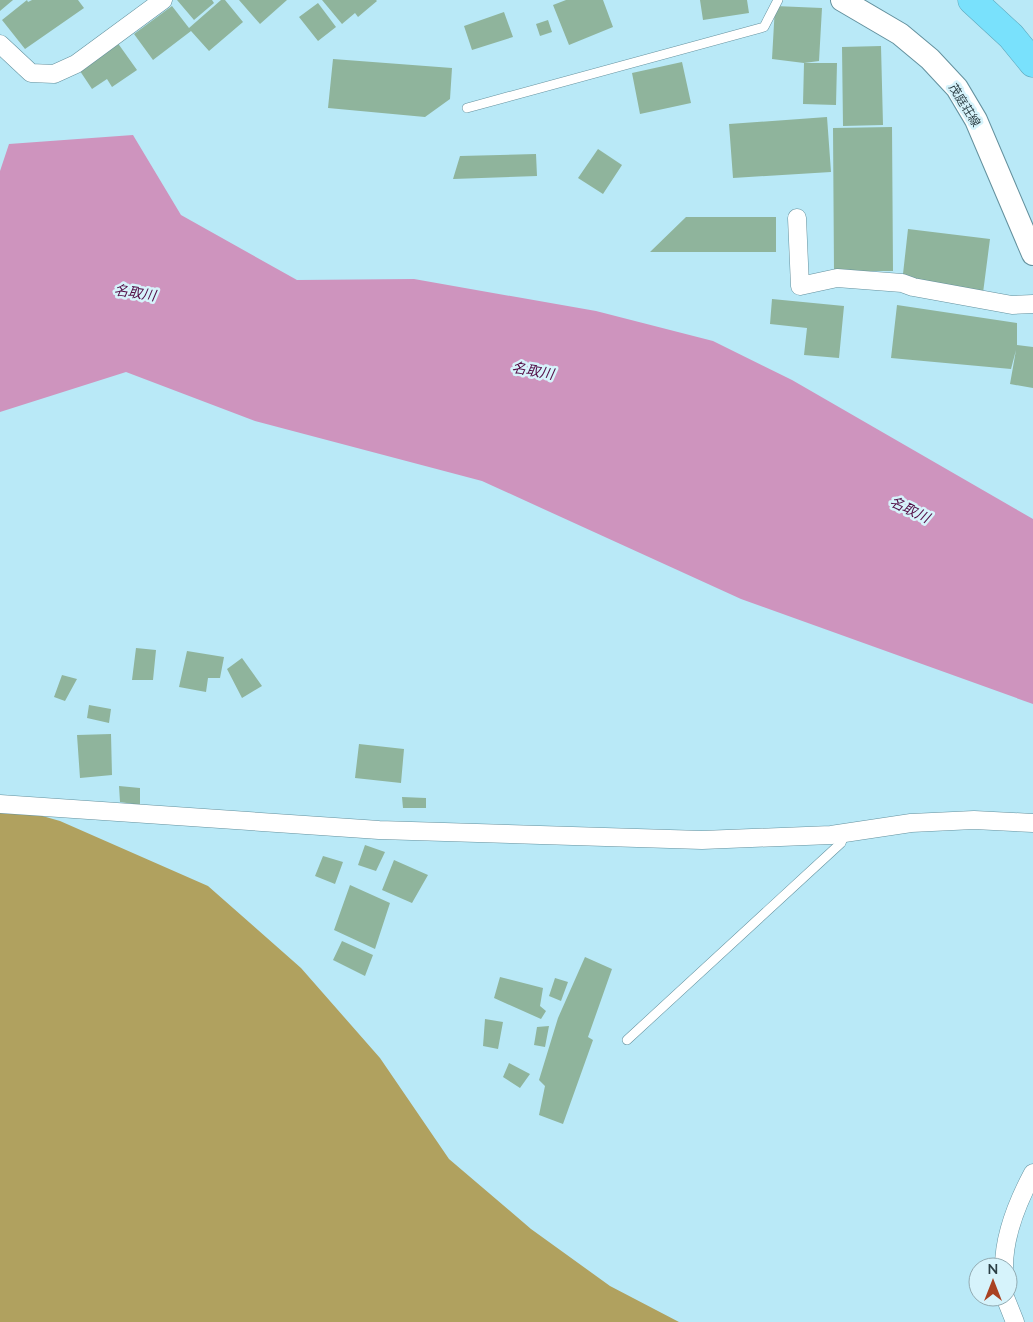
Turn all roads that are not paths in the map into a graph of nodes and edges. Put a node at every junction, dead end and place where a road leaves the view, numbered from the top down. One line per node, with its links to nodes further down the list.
1 (163, 0): 5 (street)
2 (778, 0): 7 (lane)
3 (842, 0): 9 (street, 茂庭荘線)
4 (972, 0): 6 (highway)
5 (0, 44)
6 (1033, 63)
7 (467, 108)
8 (797, 218): 10 (street)
9 (1033, 254)
10 (1033, 304)
11 (0, 804): 13 (street)
12 (1033, 823): 13 (street)
13 (845, 833): 14 (lane)
14 (626, 1040)
15 (1033, 1173): 16 (street)
16 (1006, 1257)
17 (1009, 1307): 18 (street)
18 (1015, 1322)

